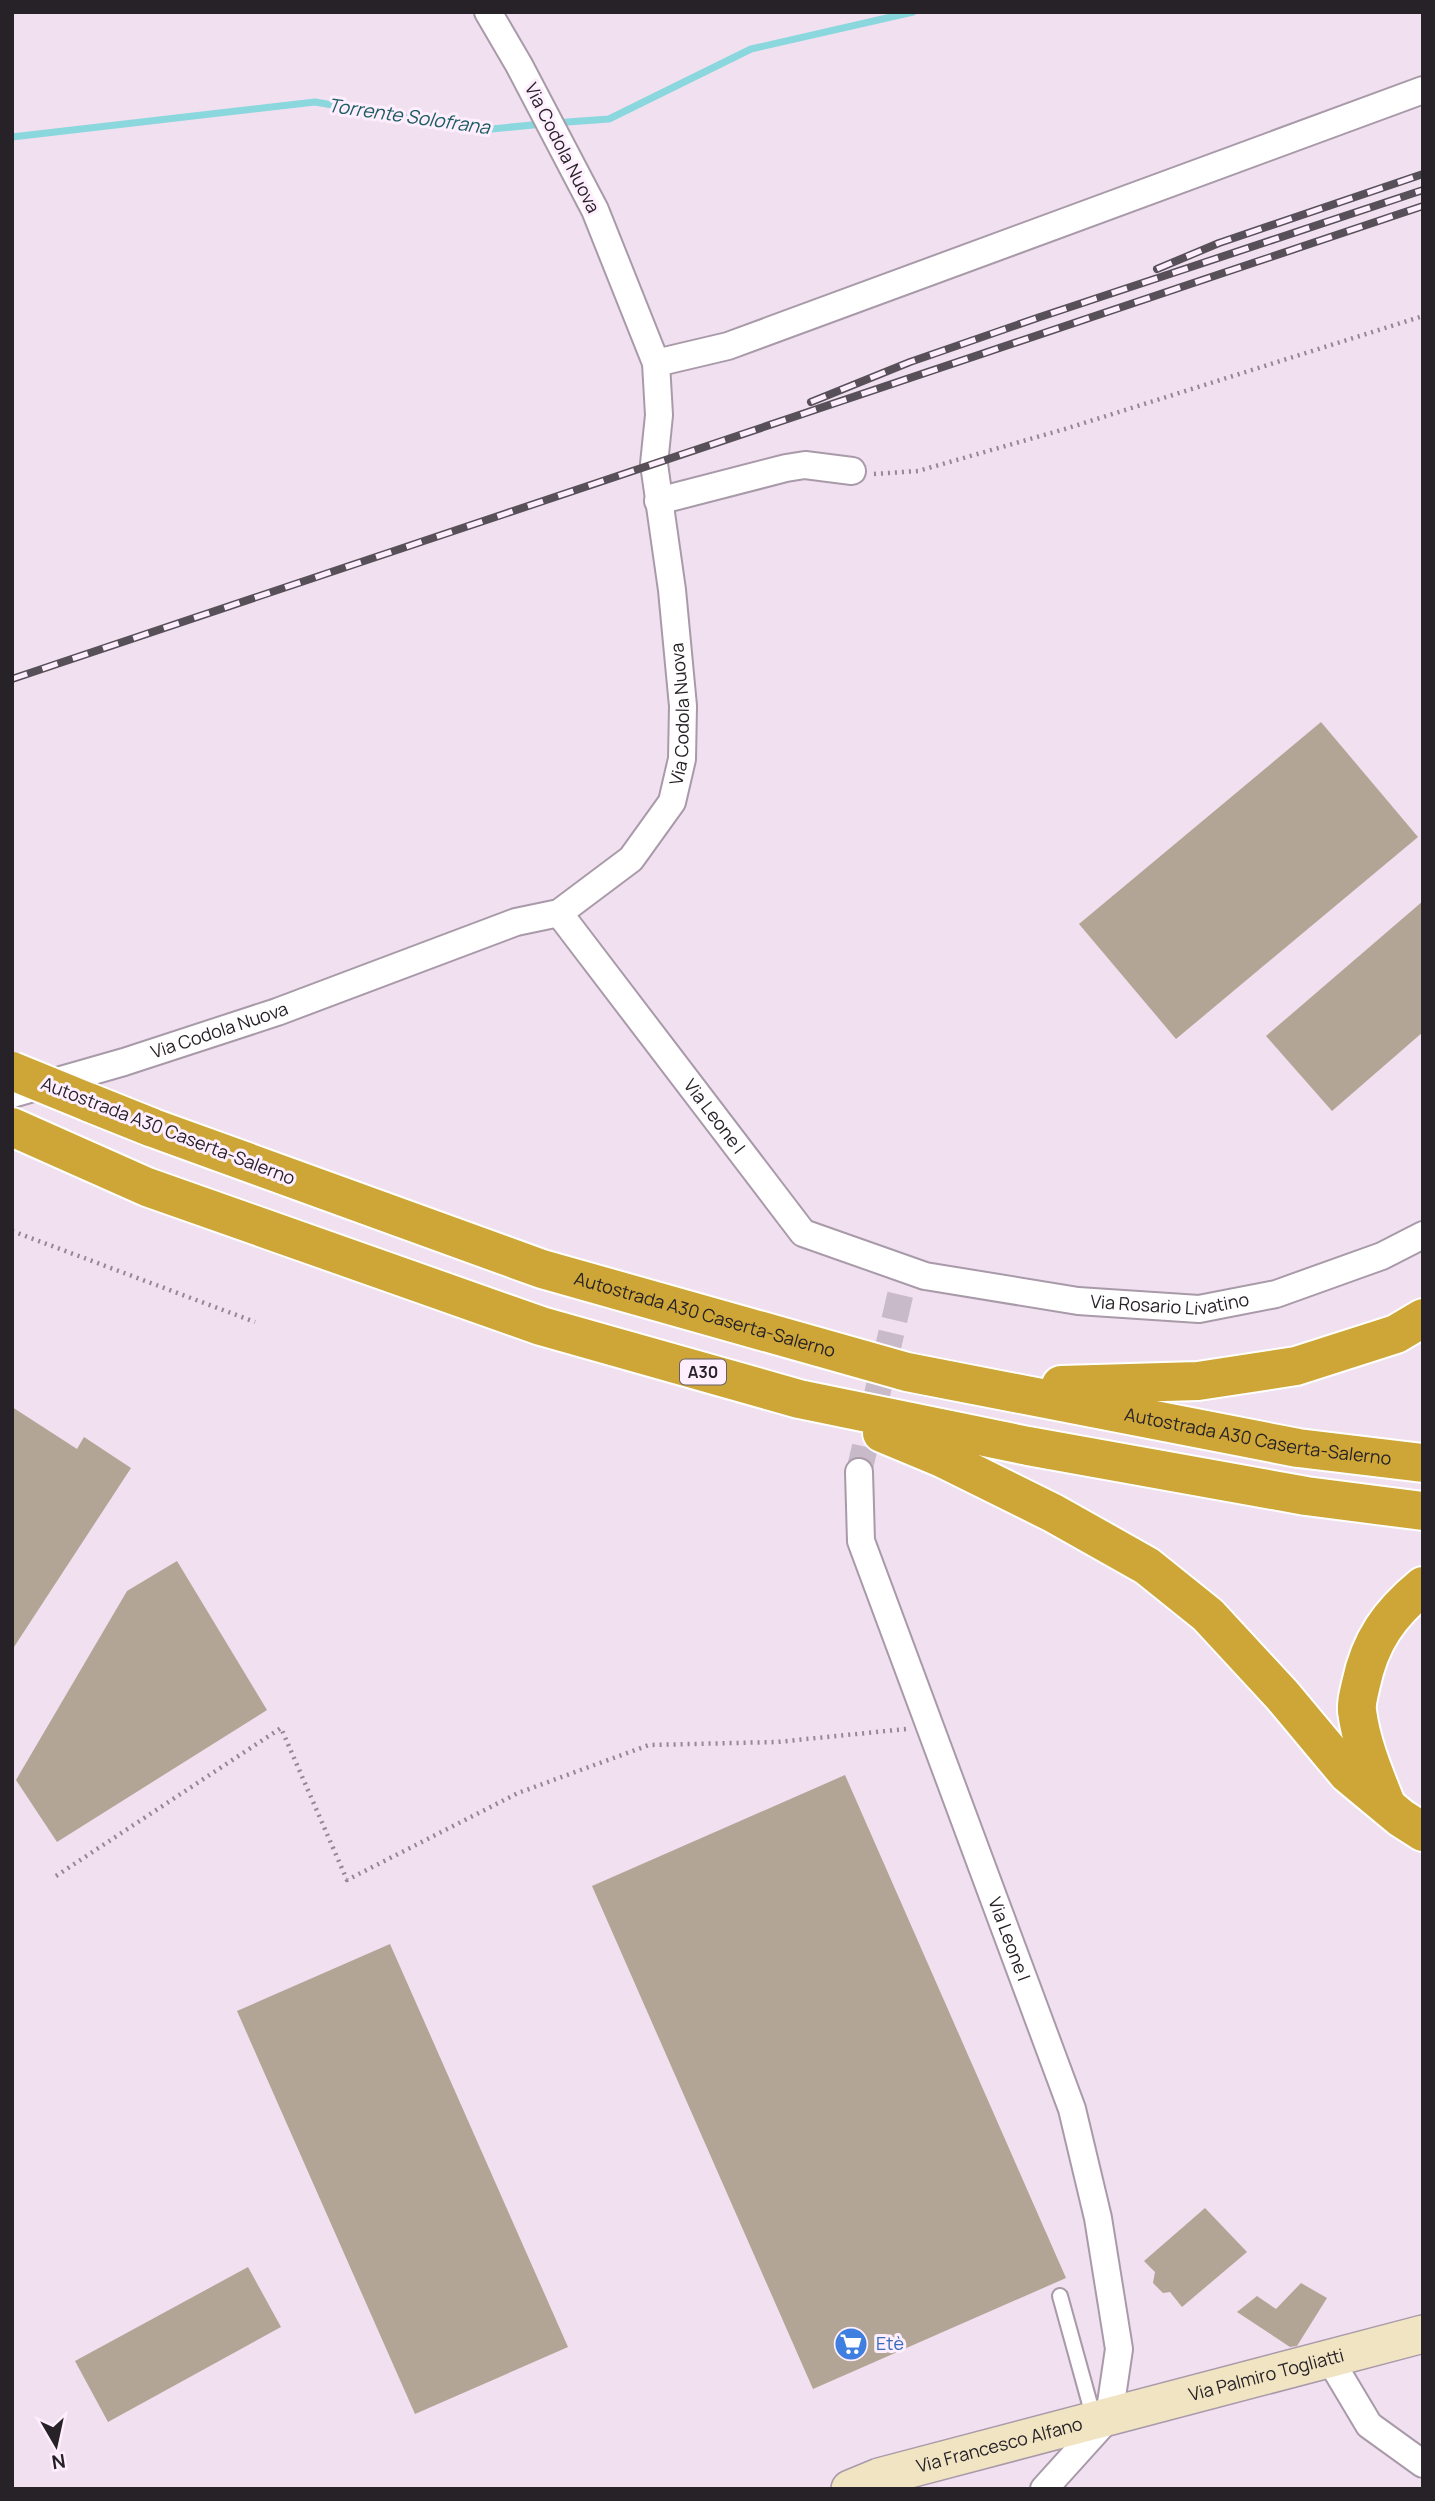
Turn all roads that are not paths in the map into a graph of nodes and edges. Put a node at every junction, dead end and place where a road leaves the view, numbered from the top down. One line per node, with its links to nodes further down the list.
1 (488, 12): 3 (street, Via Codola Nuova)
2 (1423, 90): 3 (street)
3 (656, 363): 5 (street, Via Codola Nuova)
4 (852, 471): 5 (street)
5 (658, 501): 6 (street, Via Codola Nuova)
6 (559, 913): 8 (street, Via Codola Nuova); 11 (street, Via Leone I)
7 (12, 1071): 13 (highway, Autostrada A30 Caserta-Salerno, bridge)
8 (12, 1094)
9 (12, 1127): 14 (highway, A30)
10 (1423, 1235): 11 (street, Via Rosario Livatino)
11 (906, 1269)
12 (1423, 1318): 13 (highway)
13 (907, 1371): 15 (highway, Autostrada A30 Caserta-Salerno)
14 (799, 1399): 17 (highway, A30); 19 (highway)
15 (1423, 1463)
16 (859, 1472): 24 (street, Via Leone I)
17 (1423, 1511)
18 (1423, 1586): 19 (highway)
19 (1389, 1809): 20 (highway)
20 (1423, 1832)
21 (1060, 2296): 24 (lane)
22 (1423, 2334): 23 (main road, Via Palmiro Togliatti)
23 (1328, 2358): 24 (main road, Via Palmiro Togliatti); 25 (street)
24 (1102, 2419): 26 (main road, Via Francesco Alfano); 27 (street)
25 (1423, 2464)
26 (850, 2489)
27 (1044, 2489)

